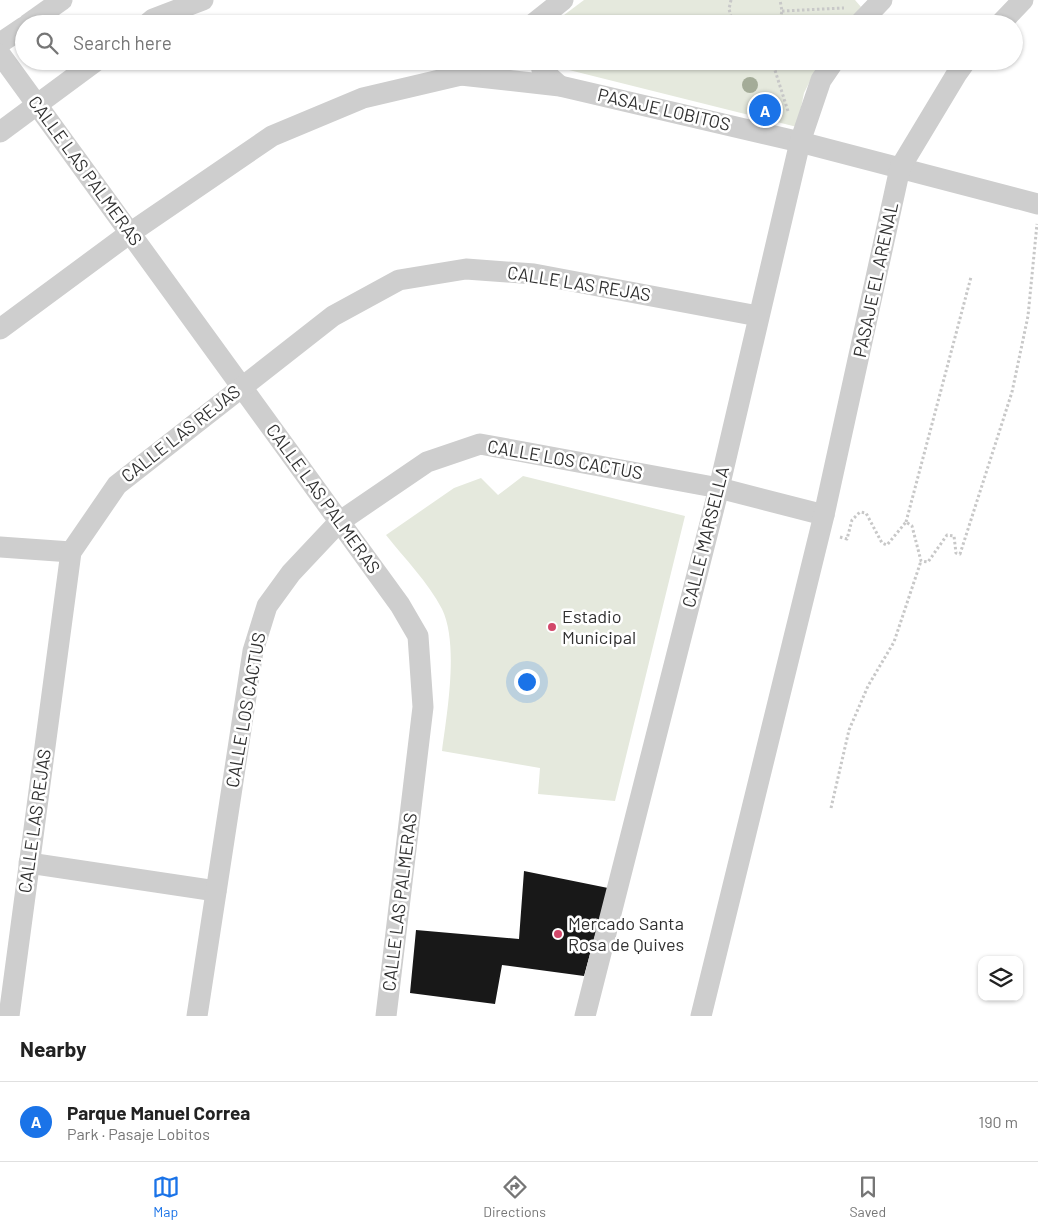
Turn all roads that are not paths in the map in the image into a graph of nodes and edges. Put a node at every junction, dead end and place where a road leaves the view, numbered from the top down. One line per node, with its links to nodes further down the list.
1 (62, 0): 6 (street)
2 (203, 0): 7 (street)
3 (563, 0): 8 (street)
4 (882, 0): 9 (street)
5 (1023, 0): 10 (street)
6 (41, 15)
7 (164, 15)
8 (546, 15)
9 (855, 15)
10 (1009, 15)
11 (15, 33): 12 (street)
12 (0, 43)
13 (0, 54): 21 (street, CALLE LAS PALMERAS)
14 (84, 70): 21 (street)
15 (468, 70): 19 (street)
16 (542, 70): 20 (street)
17 (828, 70): 23 (street, CALLE MARSELLA)
18 (960, 70): 24 (street, PASAJE EL ARENAL)
19 (461, 75): 20 (street, PASAJE LOBITOS); 26 (street)
20 (560, 86): 23 (street, PASAJE LOBITOS)
21 (37, 105): 22 (street); 26 (street, CALLE LAS PALMERAS)
22 (0, 132)
23 (800, 142): 24 (street, PASAJE LOBITOS); 27 (street, CALLE MARSELLA)
24 (900, 168): 25 (street, PASAJE LOBITOS); 31 (street, PASAJE EL ARENAL)
25 (1038, 212)
26 (130, 233): 28 (street); 29 (street, CALLE LAS PALMERAS)
27 (758, 316): 29 (street, CALLE LAS REJAS); 30 (street, CALLE MARSELLA)
28 (0, 329)
29 (241, 387): 32 (street, CALLE LAS PALMERAS); 34 (street, CALLE LAS REJAS)
30 (719, 488): 31 (street, CALLE LOS CACTUS); 32 (street, CALLE LOS CACTUS); 40 (street, CALLE MARSELLA)
31 (824, 515): 41 (street, PASAJE EL ARENAL)
32 (340, 522): 36 (street, CALLE LOS CACTUS); 39 (street, CALLE LAS PALMERAS)
33 (0, 547): 34 (street)
34 (71, 552): 35 (street, CALLE LAS REJAS)
35 (30, 863): 36 (street); 37 (street, CALLE LAS REJAS)
36 (216, 891): 38 (street, CALLE LOS CACTUS)
37 (9, 1016)
38 (197, 1016)
39 (386, 1016)
40 (585, 1016)
41 (701, 1016)

